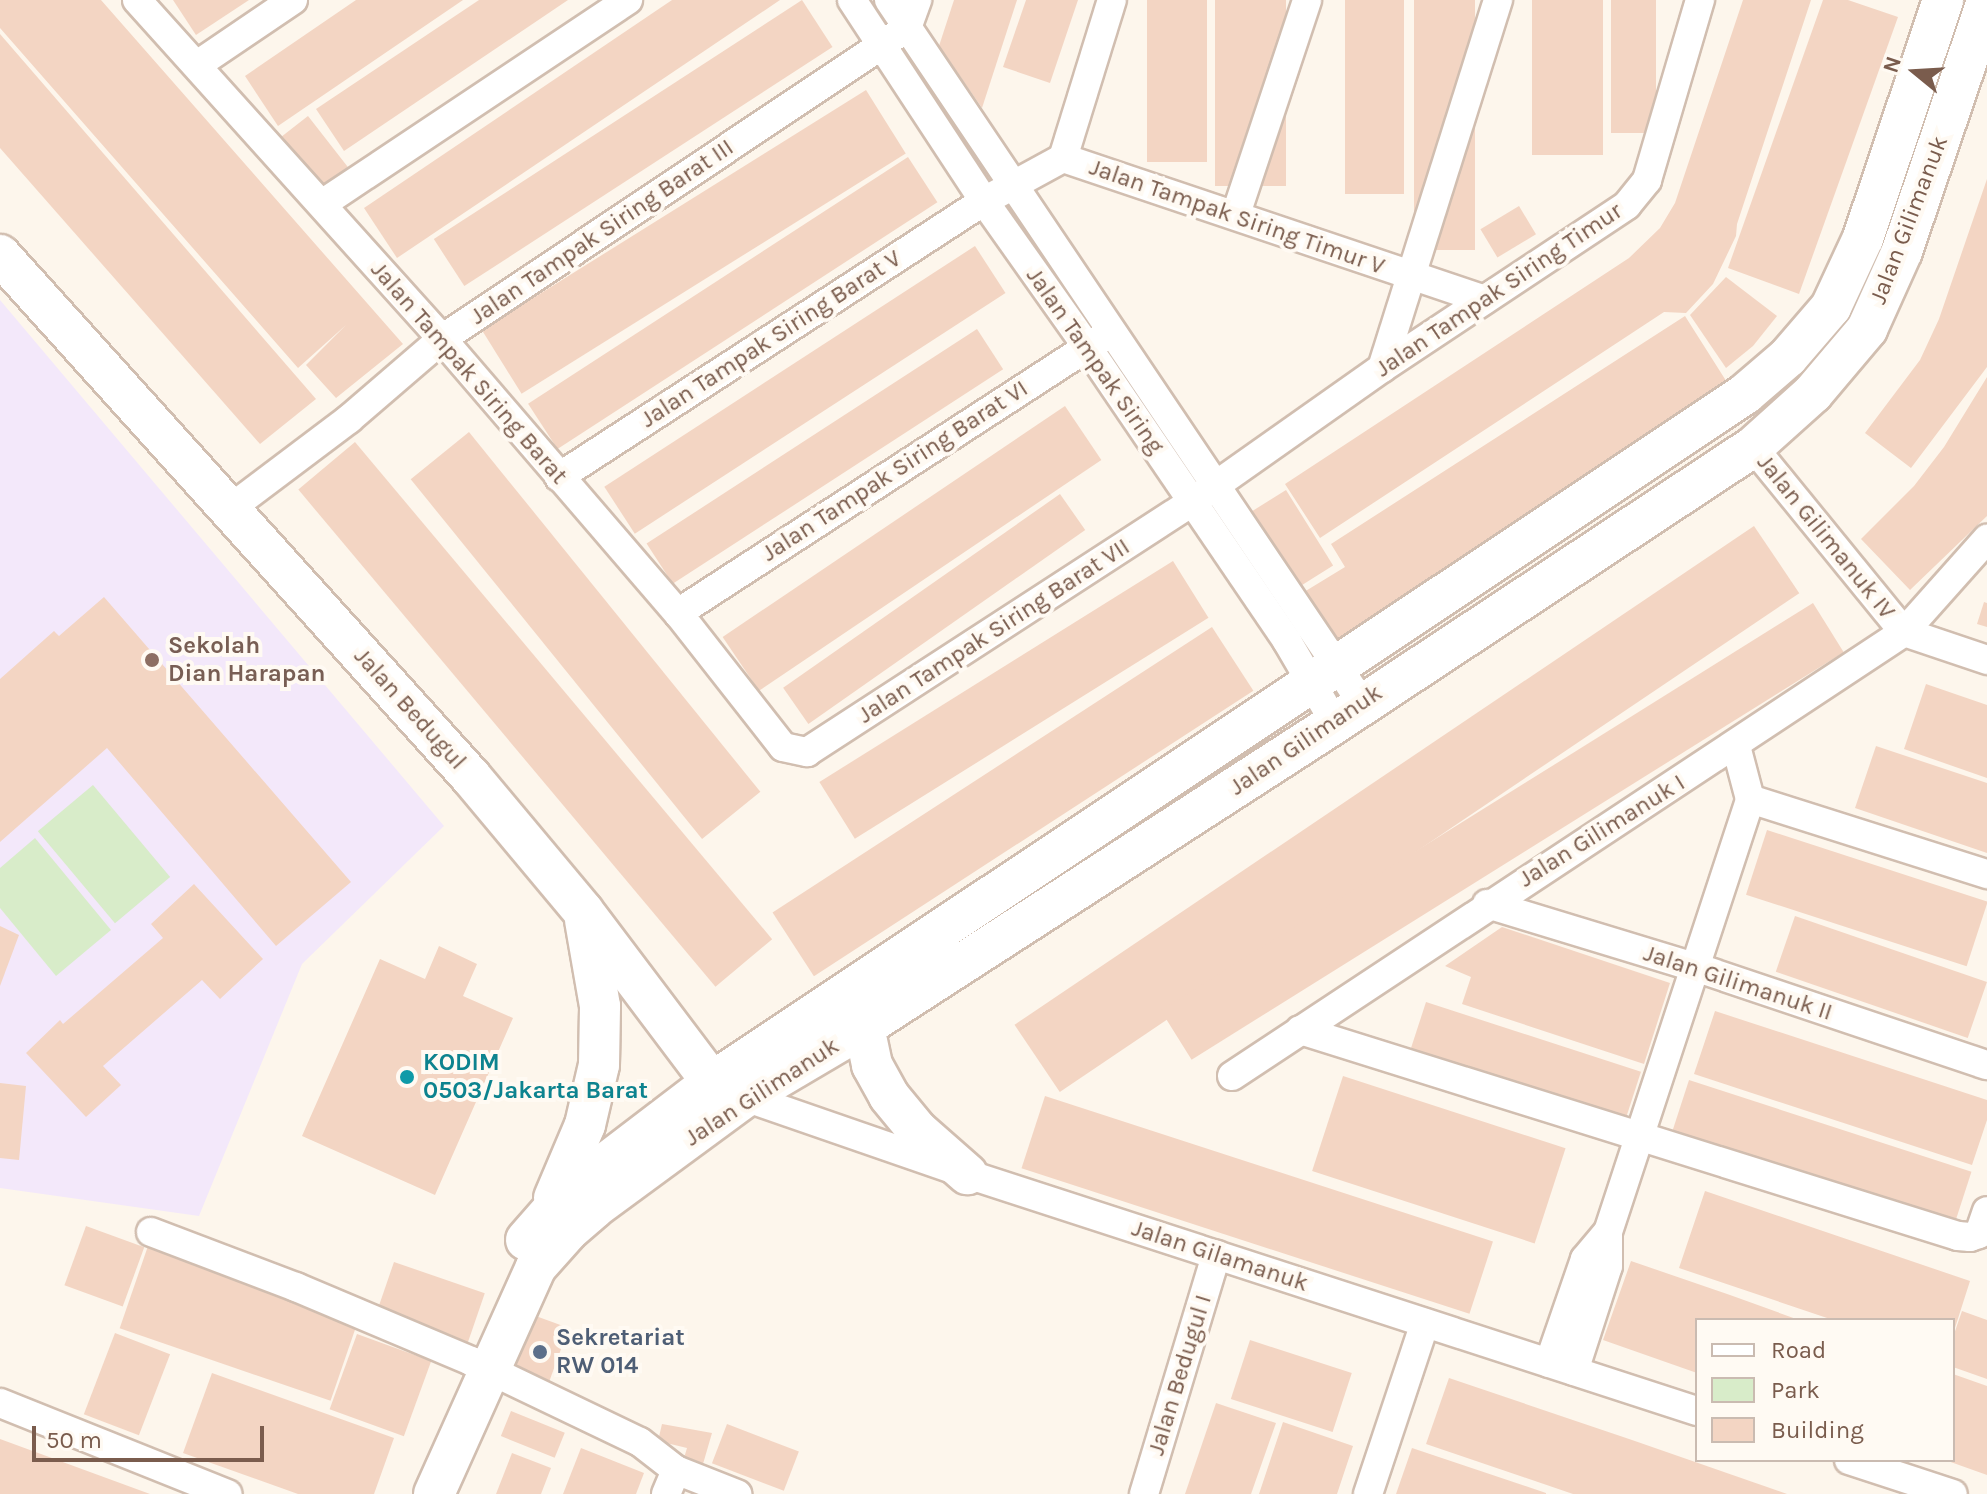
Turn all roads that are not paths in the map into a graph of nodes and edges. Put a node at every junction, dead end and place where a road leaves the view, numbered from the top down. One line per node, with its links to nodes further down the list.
1 (137, 0): 15 (street, Jalan Tampak Siring Barat)
2 (293, 0): 15 (street)
3 (628, 0): 19 (street)
4 (852, 0): 14 (street, Jalan Tampak Siring)
5 (889, 0): 13 (street, Jalan Tampak Siring)
6 (917, 0): 13 (street)
7 (1112, 0): 16 (street)
8 (1307, 0): 20 (street)
9 (1498, 0): 22 (street, Jalan Tampak Siring Timur V)
10 (1700, 0): 23 (street, Jalan Tampak Siring Timur)
11 (1943, 0): 37 (street, Jalan Gilimanuk)
12 (1987, 2): 28 (street, Jalan Gilimanuk)
13 (907, 28): 14 (street, Jalan Tampak Siring Barat III); 17 (street, Jalan Tampak Siring)
14 (881, 43): 18 (street, Jalan Tampak Siring); 25 (street, Jalan Tampak Siring Barat III)
15 (197, 65): 19 (street, Jalan Tampak Siring Barat)
16 (1063, 158): 17 (street, Jalan Tampak Siring Barat V); 20 (street, Jalan Tampak Siring Timur V)
17 (1015, 185): 18 (street, Jalan Tampak Siring Barat V); 24 (street, Jalan Tampak Siring)
18 (984, 201): 26 (street, Jalan Tampak Siring); 29 (street, Jalan Tampak Siring Barat V)
19 (322, 204): 25 (street, Jalan Tampak Siring Barat)
20 (1236, 214): 22 (street, Jalan Tampak Siring Timur V)
21 (0, 255): 32 (street, Jalan Bedugul)
22 (1410, 275): 23 (street, Jalan Tampak Siring Timur V); 27 (street, Jalan Tampak Siring Timur V)
23 (1484, 300): 27 (street, Jalan Tampak Siring Timur)
24 (1113, 331): 26 (street, Jalan Tampak Siring Barat VI); 30 (street, Jalan Tampak Siring)
25 (442, 339): 29 (street, Jalan Tampak Siring Barat); 32 (street, Jalan Tampak Siring Barat III)
26 (1086, 345): 31 (street, Jalan Tampak Siring); 34 (street, Jalan Tampak Siring Barat VI)
27 (1382, 368): 30 (street, Jalan Tampak Siring Timur)
28 (1753, 447): 35 (street, Jalan Gilimanuk IV); 38 (street, Jalan Gilimanuk)
29 (559, 477): 34 (street, Jalan Tampak Siring Barat)
30 (1217, 485): 31 (street, Jalan Tampak Siring Timur); 37 (street, Jalan Tampak Siring)
31 (1192, 502): 37 (street, Jalan Tampak Siring); 40 (street, Jalan Tampak Siring Barat VII)
32 (231, 508): 44 (street, Jalan Bedugul)
33 (1987, 539): 35 (street, Jalan Gilimanuk I)
34 (678, 613): 40 (street, Jalan Tampak Siring Barat)
35 (1904, 632): 36 (street, Jalan Gilimanuk IV); 39 (street, Jalan Gilimanuk I)
36 (1987, 660)
37 (1324, 673): 38 (street, Jalan Tampak Siring); 50 (street, Jalan Gilimanuk)
38 (1349, 713): 46 (street, Jalan Gilimanuk)
39 (1736, 746): 41 (street); 43 (street, Jalan Gilimanuk I)
40 (793, 751)
41 (1750, 799): 42 (street); 45 (street)
42 (1987, 874)
43 (1487, 904): 45 (street, Jalan Gilimanuk II); 47 (street, Jalan Gilimanuk I)
44 (583, 911): 50 (street, Jalan Bedugul); 54 (street)
45 (1698, 968): 48 (street, Jalan Gilimanuk II); 51 (street)
46 (864, 1027): 50 (street, Jalan Gilimanuk); 52 (street)
47 (1300, 1030): 49 (street, Jalan Gilimanuk I); 51 (street)
48 (1987, 1065)
49 (1232, 1076)
50 (729, 1089): 52 (street, Jalan Gilamanuk); 54 (street, Jalan Gilimanuk); 57 (street, Jalan Gilimanuk)
51 (1640, 1137): 53 (street); 60 (street)
52 (967, 1174): 56 (street, Jalan Gilamanuk)
53 (1987, 1211)
54 (546, 1217): 57 (street, Jalan Gilimanuk)
55 (151, 1232): 59 (street)
56 (1216, 1255): 58 (street, Jalan Gilamanuk); 69 (street, Jalan Bedugul I)
57 (516, 1282): 59 (street, Jalan Gilimanuk)
58 (1425, 1323): 60 (street, Jalan Gilamanuk); 70 (street)
59 (480, 1365): 64 (street); 66 (street); 67 (street)
60 (1561, 1367): 62 (street, Jalan Gilamanuk)
61 (0, 1403): 65 (street)
62 (1695, 1410)
63 (1855, 1462): 71 (street)
64 (671, 1482): 68 (street)
65 (228, 1494)
66 (413, 1494)
67 (434, 1494)
68 (737, 1494)
69 (1144, 1494)
70 (1368, 1494)
71 (1953, 1494)

